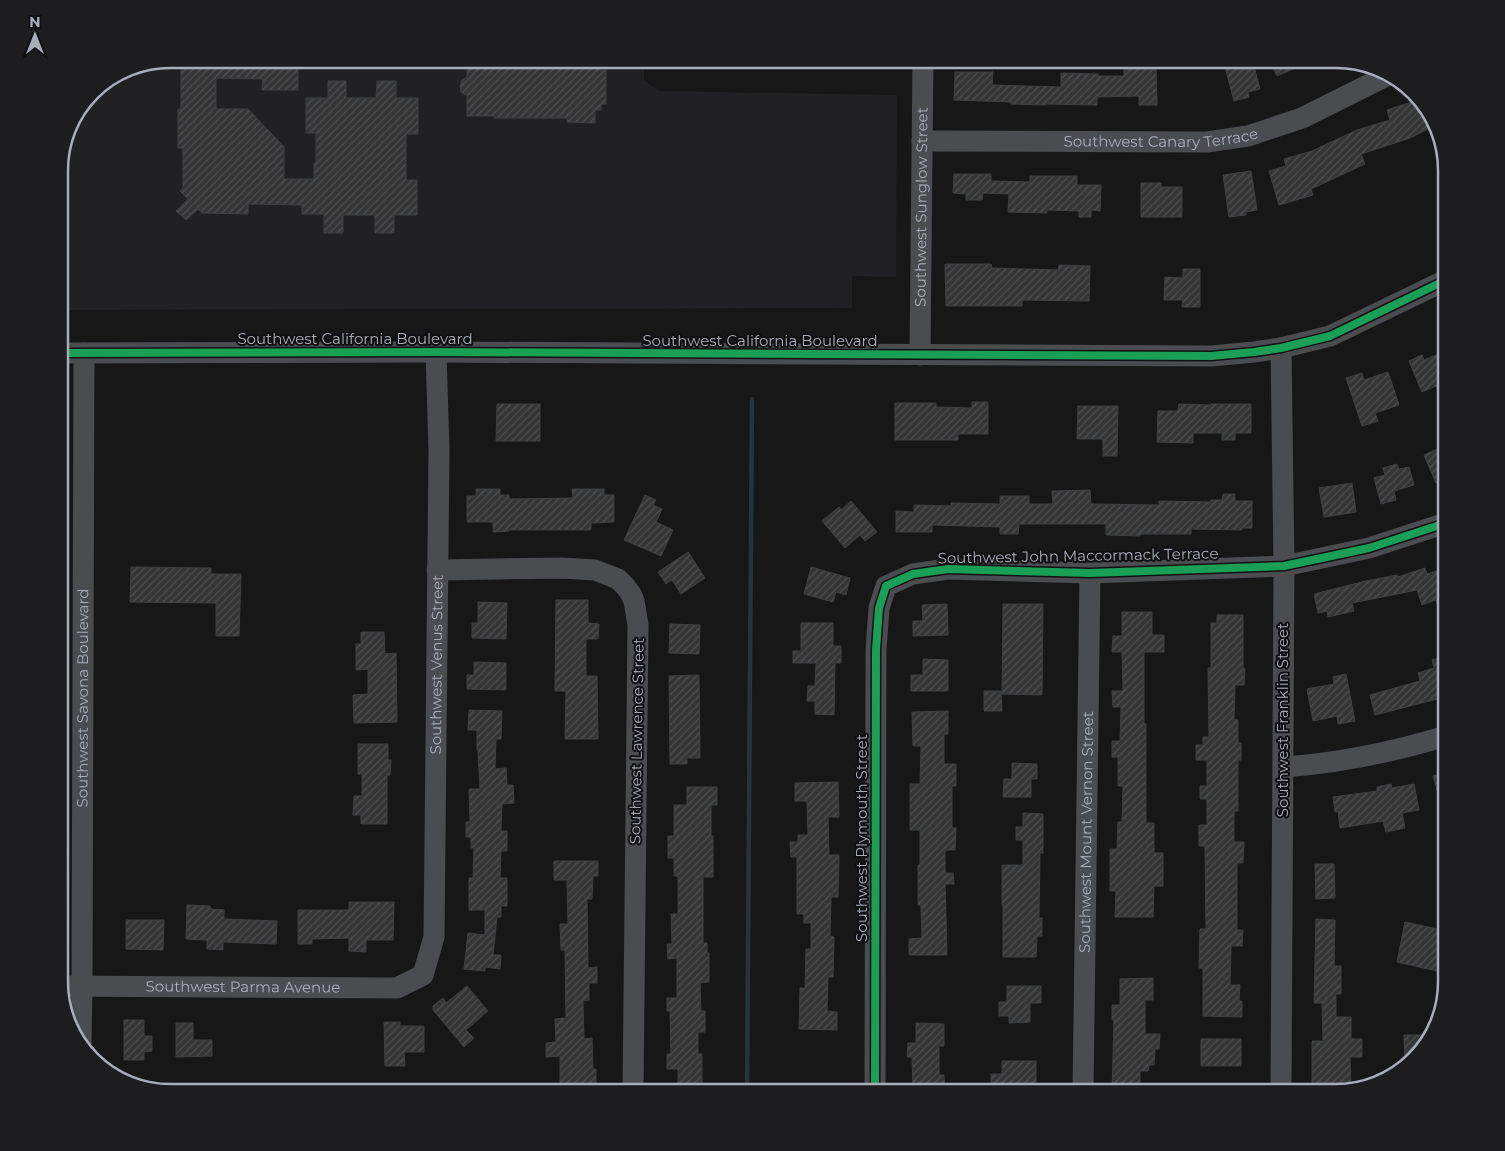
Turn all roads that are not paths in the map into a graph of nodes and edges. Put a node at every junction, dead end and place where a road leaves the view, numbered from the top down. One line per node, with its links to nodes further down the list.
1 (923, 68): 3 (street, Southwest Sunglow Street)
2 (1382, 78): 3 (street, Southwest Canary Terrace)
3 (922, 141): 9 (street, Southwest Sunglow Street)
4 (1438, 284): 5 (street, Southwest California Boulevard)
5 (1281, 348): 9 (street, Southwest California Boulevard); 11 (street, Southwest Franklin Street)
6 (436, 352): 8 (street, Southwest California Boulevard); 9 (street, Southwest California Boulevard); 12 (street, Southwest Venus Street)
7 (68, 353): 8 (street, Southwest California Boulevard)
8 (84, 353): 19 (street, Southwest Savona Boulevard)
9 (920, 355)
10 (1438, 526): 11 (street, Southwest John Maccormack Terrace)
11 (1284, 566): 13 (street, Southwest John Maccormack Terrace); 16 (street, Southwest Franklin Street)
12 (437, 570): 17 (street, Southwest Venus Street); 21 (street, Southwest Lawrence Street)
13 (1090, 572): 14 (street, Southwest John Maccormack Terrace); 23 (street, Southwest Mount Vernon Street)
14 (886, 586): 22 (street, Southwest Plymouth Street)
15 (1438, 739): 16 (street)
16 (1284, 767): 24 (street, Southwest Franklin Street)
17 (423, 975): 19 (street, Southwest Parma Avenue)
18 (68, 986): 19 (street, Southwest Parma Avenue)
19 (82, 986): 20 (street, Southwest Savona Boulevard)
20 (81, 1033)
21 (633, 1084)
22 (875, 1084)
23 (1083, 1084)
24 (1281, 1084)

